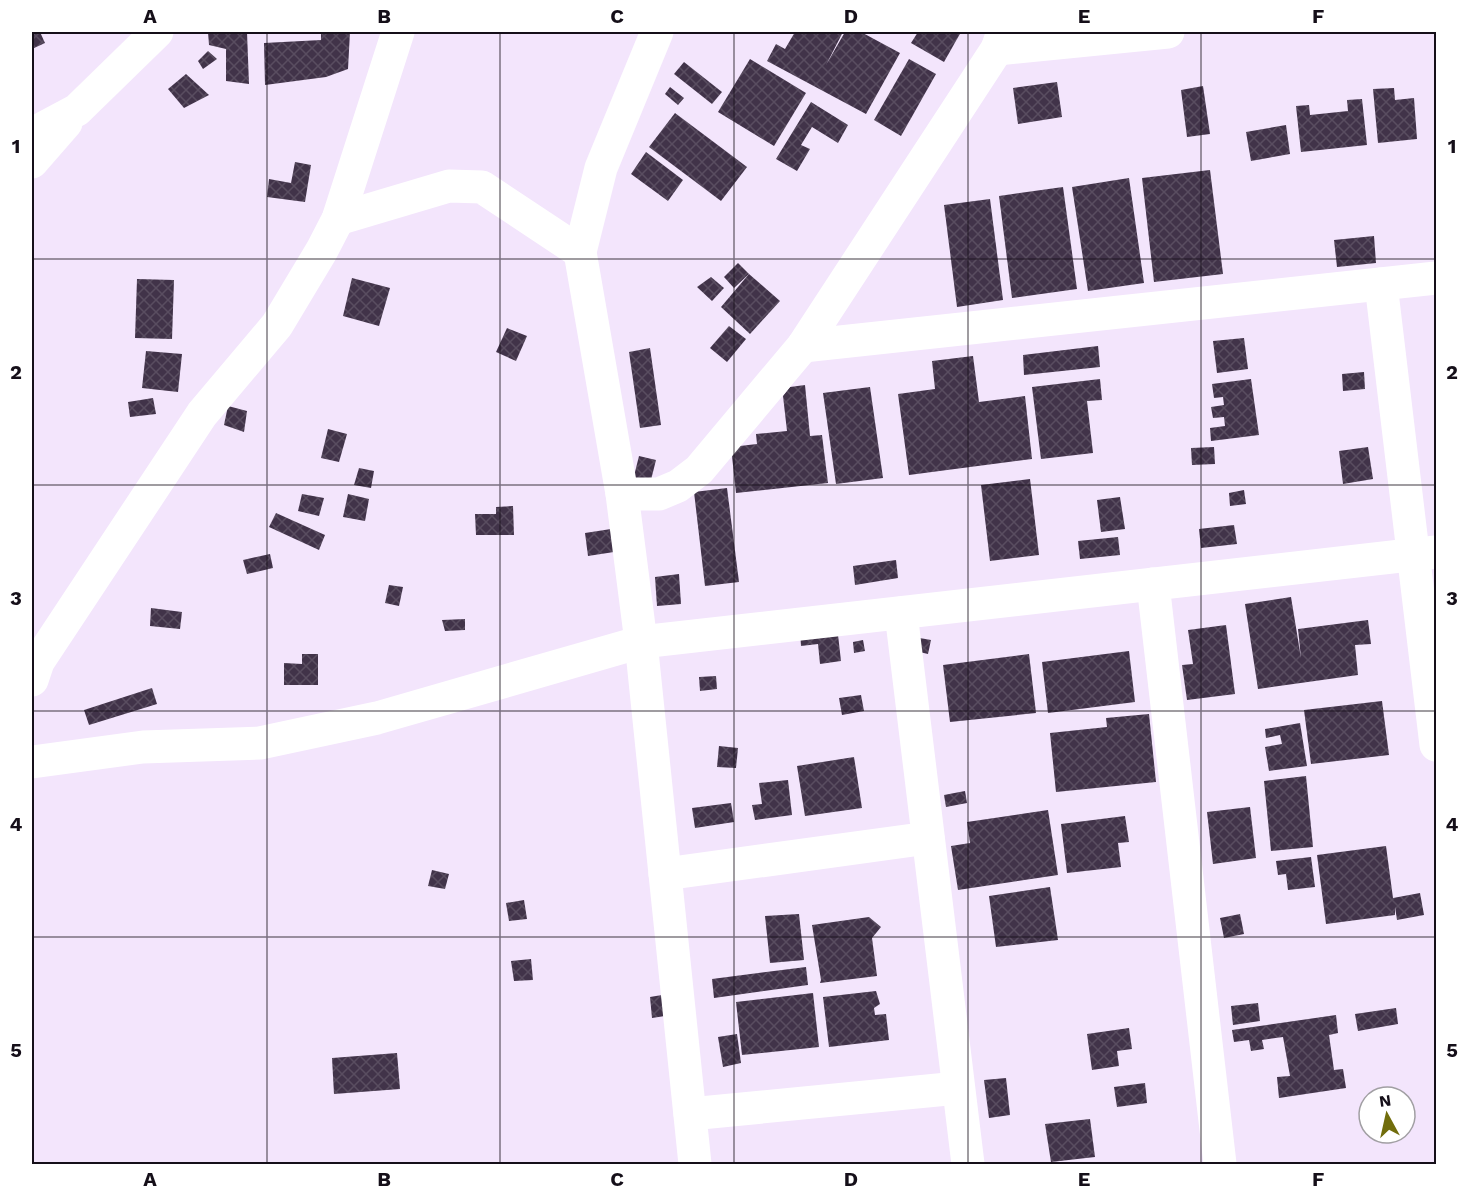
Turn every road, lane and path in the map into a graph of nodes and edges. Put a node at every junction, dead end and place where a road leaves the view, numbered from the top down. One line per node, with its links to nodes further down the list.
1 (157, 32): 6 (street)
2 (398, 32): 9 (street)
3 (657, 32): 10 (street)
4 (1168, 32): 5 (street)
5 (1000, 40): 13 (street)
6 (77, 110): 7 (street); 8 (street)
7 (32, 135)
8 (32, 162)
9 (339, 219): 10 (street); 19 (street)
10 (580, 252): 14 (street)
11 (1437, 278): 12 (street)
12 (1381, 284): 13 (street); 15 (street)
13 (803, 346): 14 (street)
14 (622, 494): 18 (street)
15 (1425, 553): 16 (street); 20 (street)
16 (1153, 584): 17 (street); 28 (street)
17 (901, 613): 18 (street); 22 (street)
18 (641, 642): 21 (street); 23 (street)
19 (32, 680)
20 (1437, 745)
21 (32, 762)
22 (928, 838): 23 (street); 24 (street)
23 (665, 874): 25 (street)
24 (958, 1088): 25 (street); 27 (street)
25 (690, 1114): 26 (street)
26 (695, 1164)
27 (968, 1164)
28 (1220, 1164)

